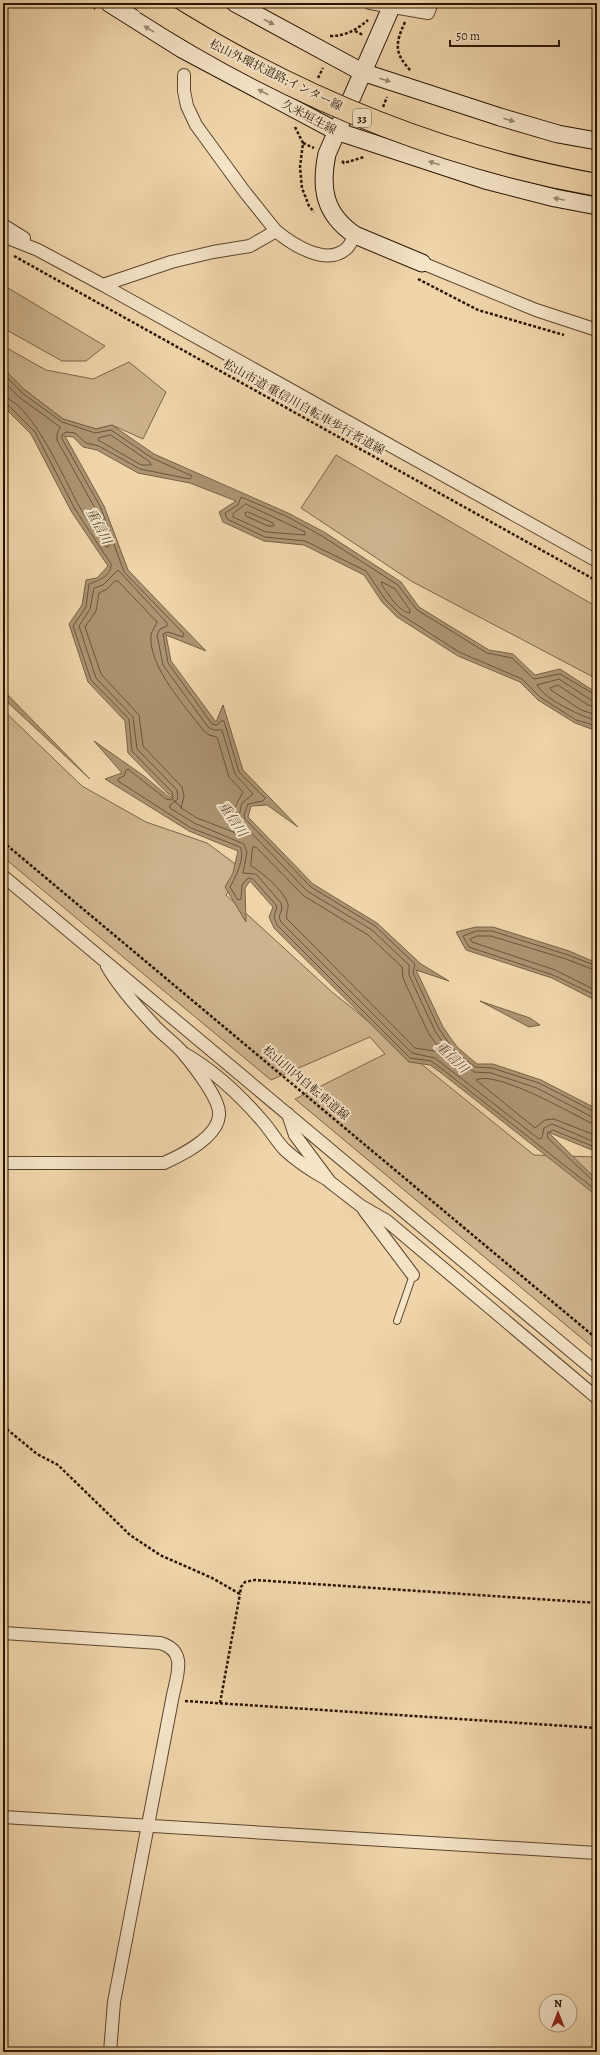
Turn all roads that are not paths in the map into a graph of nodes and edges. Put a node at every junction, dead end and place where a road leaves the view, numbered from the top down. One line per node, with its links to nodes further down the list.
1 (109, 3): 10 (main road, 久米垣生線, one-way to 1)
2 (146, 3): 12 (highway, 松山外環状道路;インター線 / 33, bridge)
3 (370, 3): 5 (street)
4 (432, 3): 7 (street)
5 (374, 4): 7 (street)
6 (241, 5): 8 (main road, one-way to 8)
7 (392, 5): 8 (main road)
8 (362, 72): 10 (main road); 11 (main road, one-way to 11)
9 (184, 75): 15 (street)
10 (336, 132): 13 (main road, 久米垣生線, one-way to 10); 16 (main road)
11 (597, 141)
12 (597, 185)
13 (597, 206)
14 (3, 224): 18 (street)
15 (276, 231): 16 (street); 20 (street)
16 (355, 235): 19 (main road)
17 (3, 236): 18 (street)
18 (38, 250): 20 (street)
19 (417, 269): 21 (street)
20 (103, 285): 22 (street)
21 (597, 330)
22 (597, 561)
23 (3, 876): 24 (street)
24 (103, 959): 25 (street); 26 (street)
25 (182, 1052): 27 (street); 28 (street)
26 (288, 1114): 28 (street); 32 (street)
27 (3, 1163)
28 (330, 1182): 29 (street)
29 (361, 1206): 30 (street); 33 (street)
30 (413, 1275): 31 (lane)
31 (397, 1321)
32 (597, 1373)
33 (597, 1398)
34 (3, 1633): 36 (street)
35 (3, 1817): 36 (street)
36 (149, 1827): 37 (street); 38 (street)
37 (597, 1853)
38 (110, 2052)

